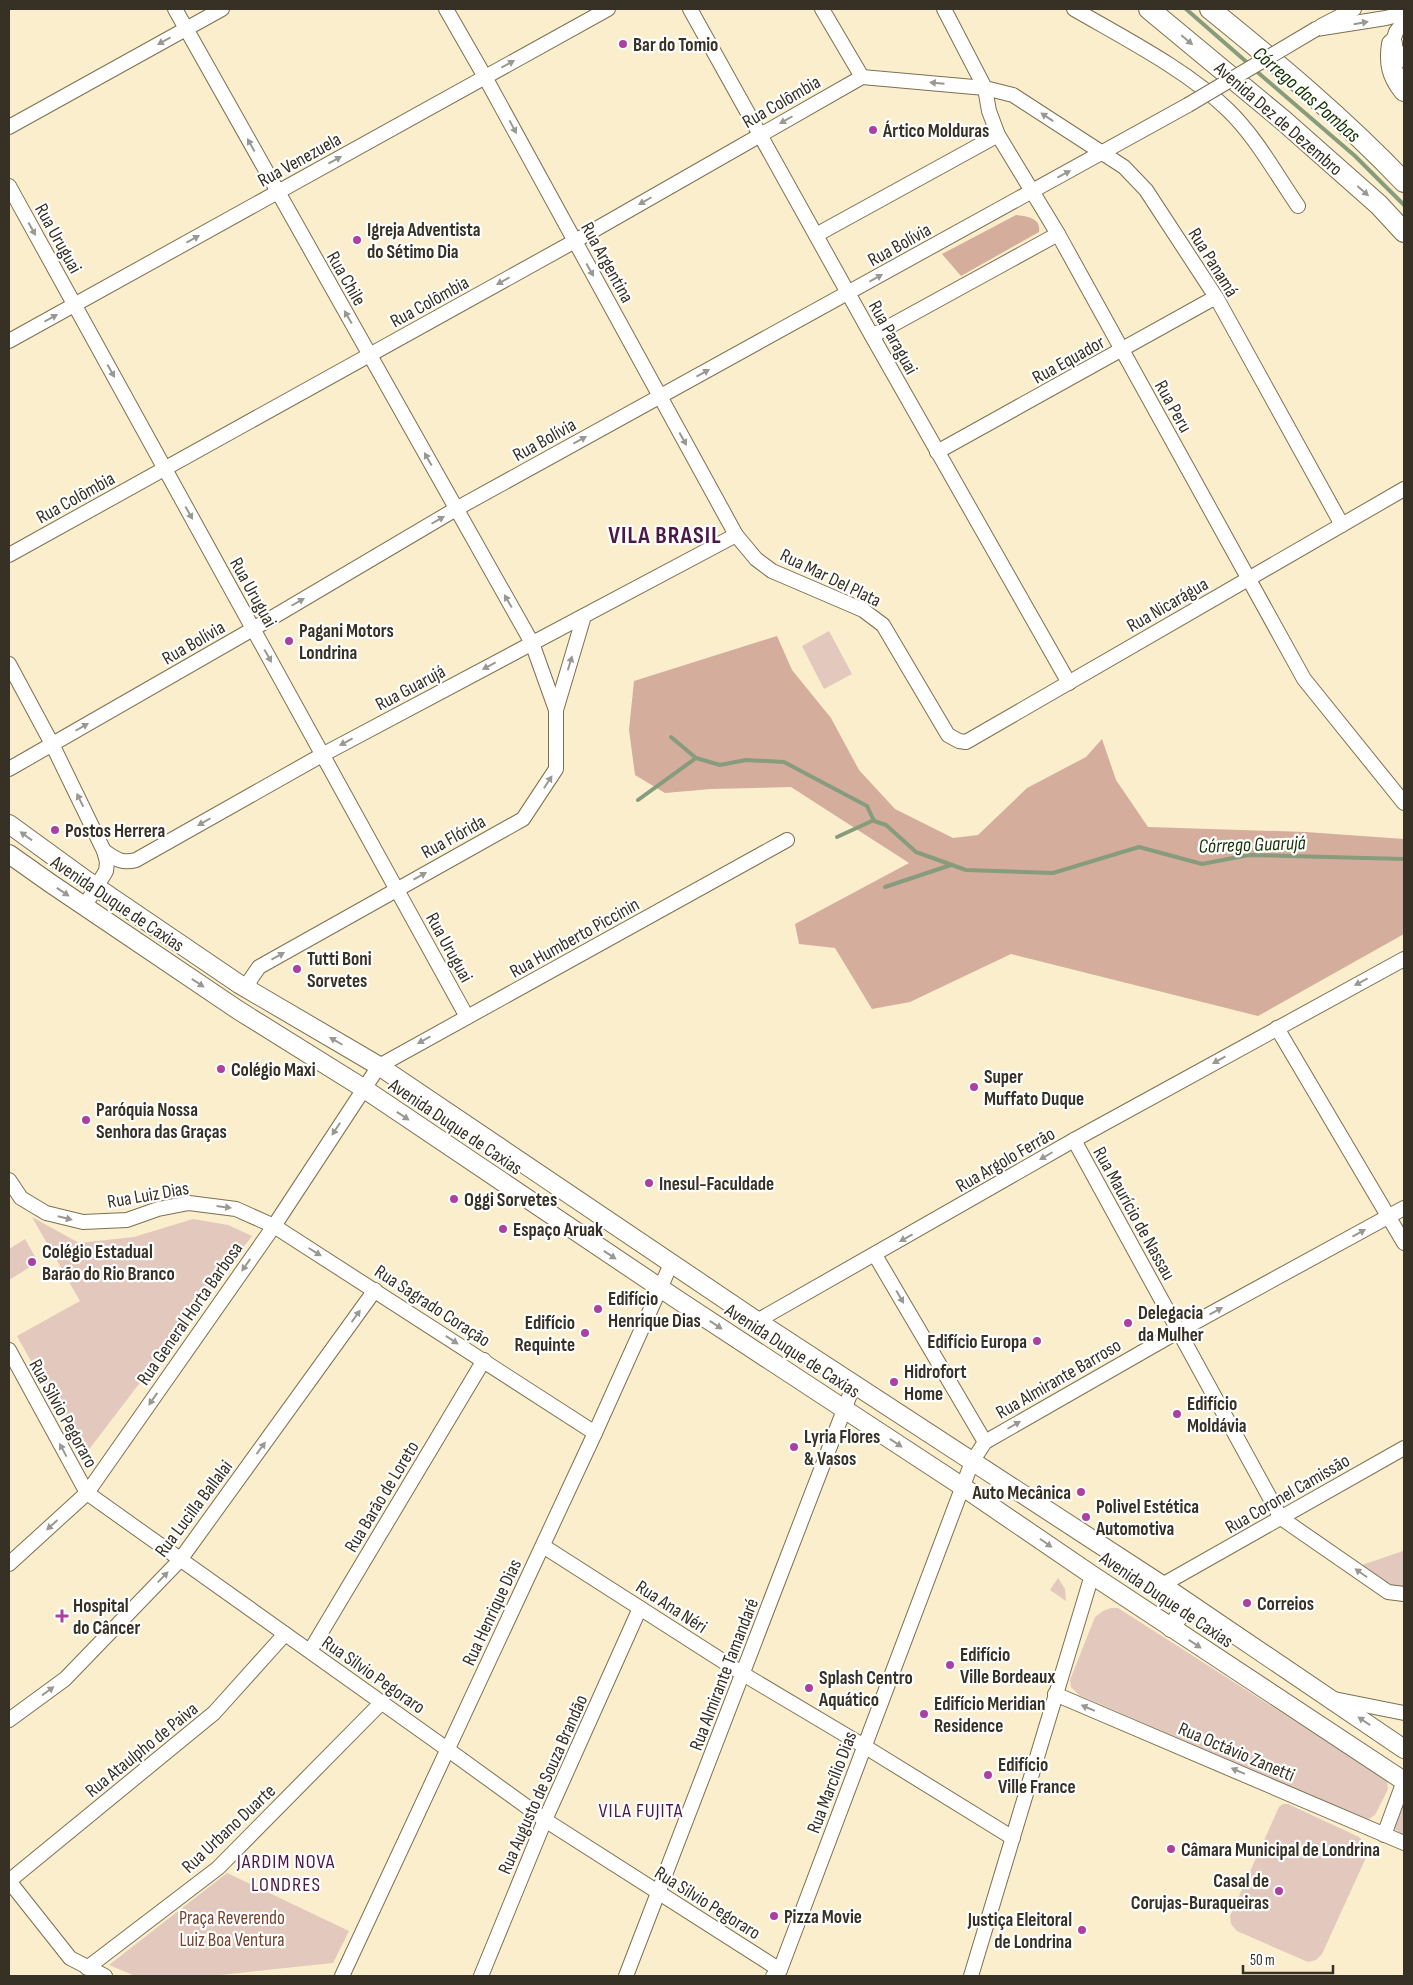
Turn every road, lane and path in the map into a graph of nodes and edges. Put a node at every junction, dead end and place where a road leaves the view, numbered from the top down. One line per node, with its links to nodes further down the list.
1 (175, 9): 14 (street, Rua Chile)
2 (222, 9): 14 (street)
3 (446, 9): 18 (street, Rua Argentina)
4 (608, 9): 18 (street, Rua Venezuela, one-way to 4)
5 (690, 9): 23 (street, Rua Paraguai)
6 (822, 9): 19 (street)
7 (944, 9): 20 (street, Rua Peru)
8 (1074, 9): 30 (street)
9 (1149, 9): 31 (highway, Avenida Dez de Dezembro, one-way to 31)
10 (1210, 9): 26 (highway, Avenida Dez de Dezembro)
11 (1344, 10): 15 (street, Rua Bolívia)
12 (1404, 13): 15 (street, one-way to 12)
13 (1404, 21): 16 (street)
14 (186, 29): 22 (street, one-way to 22); 29 (street, Rua Chile, one-way to 14)
15 (1316, 30): 25 (street, Rua Bolívia, bridge)
16 (1392, 44): 17 (street); 21 (highway)
17 (1404, 60)
18 (485, 76): 29 (street, Rua Venezuela, one-way to 18); 34 (street, Rua Argentina, one-way to 34)
19 (862, 77): 20 (street, one-way to 19); 23 (street, Rua Colômbia, one-way to 23)
20 (985, 88): 24 (street, Rua Peru); 25 (street, Rua Panamá, one-way to 20)
21 (1404, 91)
22 (9, 127)
23 (761, 134): 33 (street, Rua Paraguai); 34 (street, Rua Colômbia, one-way to 34)
24 (998, 135): 28 (street, Rua Peru); 33 (street)
25 (1103, 154): 28 (street, Rua Bolívia, one-way to 25); 36 (street, Rua Panamá)
26 (1404, 182)
27 (9, 186): 37 (street, Rua Uruguai, one-way to 37)
28 (1033, 191): 32 (street, Rua Peru); 35 (street, Rua Bolívia, one-way to 28)
29 (277, 192): 37 (street, Rua Venezuela, one-way to 29); 41 (street, Rua Chile, one-way to 29)
30 (1298, 206)
31 (1404, 232)
32 (1058, 234): 38 (street); 40 (street, Rua Peru)
33 (816, 235): 35 (street, Rua Paraguai)
34 (574, 241): 41 (street, Rua Colômbia, one-way to 41); 42 (street, Rua Argentina, one-way to 42)
35 (849, 293): 38 (street, Rua Paraguai); 42 (street, Rua Bolívia, one-way to 35)
36 (1216, 297): 40 (street, Rua Equador); 47 (street, Rua Panamá)
37 (74, 305): 39 (street, Rua Venezuela, one-way to 37); 44 (street, Rua Uruguai, one-way to 44)
38 (872, 336): 43 (street, Rua Paraguai)
39 (9, 341)
40 (1122, 350): 43 (street, Rua Equador); 50 (street, Rua Peru)
41 (370, 355): 44 (street, Rua Colômbia); 46 (street, Rua Chile, one-way to 41)
42 (660, 396): 46 (street, Rua Bolívia, one-way to 42); 48 (street, Rua Argentina, one-way to 48)
43 (937, 452): 55 (street, Rua Paraguai)
44 (164, 468): 49 (street, Rua Colômbia); 52 (street, Rua Uruguai, one-way to 52)
45 (1404, 489): 47 (street, Rua Nicarágua)
46 (456, 509): 52 (street, Rua Bolívia, one-way to 46); 53 (street, Rua Chile, one-way to 46)
47 (1342, 525): 50 (street, Rua Nicarágua)
48 (736, 535): 51 (street, Rua Guarujá); 57 (street, Rua Mar Del Plata)
49 (9, 555)
50 (1248, 579): 55 (street, Rua Nicarágua); 61 (street, Rua Peru)
51 (584, 616): 53 (street, Rua Guarujá); 56 (street, one-way to 51)
52 (253, 629): 58 (street, Rua Bolívia, one-way to 52); 59 (street, Rua Uruguai, one-way to 59)
53 (532, 643): 56 (street, Rua Flórida); 59 (street, Rua Guarujá, one-way to 59)
54 (9, 664): 58 (street)
55 (1069, 683): 57 (street, Rua Nicarágua)
56 (556, 710): 67 (street, Rua Flórida, one-way to 56)
57 (948, 735)
58 (52, 744): 60 (street, Rua Bolívia); 64 (street, one-way to 58)
59 (322, 755): 64 (street, Rua Guarujá, one-way to 64); 67 (street, Rua Uruguai)
60 (9, 768)
61 (1404, 803)
62 (9, 824): 66 (main road, Avenida Duque de Caxias, one-way to 62)
63 (787, 840): 73 (street, Rua Humberto Piccinin)
64 (104, 851): 66 (street)
65 (9, 854): 68 (main road, Avenida Duque de Caxias, one-way to 68)
66 (96, 887): 68 (street); 70 (main road, Avenida Duque de Caxias)
67 (396, 889): 70 (street, Rua Flórida, one-way to 67); 73 (street, Rua Uruguai)
68 (84, 907): 71 (main road, Avenida Duque de Caxias, one-way to 71)
69 (1404, 959): 74 (street, Rua Argolo Ferrão, one-way to 74)
70 (242, 985): 71 (main road); 72 (main road); 75 (main road, Avenida Duque de Caxias, one-way to 70)
71 (222, 999): 72 (main road, Avenida Duque de Caxias)
72 (238, 1010): 76 (main road, Avenida Duque de Caxias)
73 (467, 1017): 75 (street, Rua Humberto Piccinin, one-way to 75)
74 (1277, 1028): 77 (street, Rua Argolo Ferrão, one-way to 77); 83 (street)
75 (378, 1066): 76 (street, Rua General Horta Barbosa); 80 (main road, Avenida Duque de Caxias)
76 (363, 1088): 78 (main road, Avenida Duque de Caxias, one-way to 78); 84 (street, Rua General Horta Barbosa, one-way to 84)
77 (1074, 1140): 86 (street, Rua Argolo Ferrão, one-way to 86); 91 (street, Rua Maurício de Nassau)
78 (493, 1176): 80 (main road); 88 (main road, Avenida Duque de Caxias, one-way to 88)
79 (9, 1180): 81 (street, Rua Luiz Dias)
80 (569, 1195): 87 (main road, Avenida Duque de Caxias)
81 (15, 1201): 84 (street, Rua Luiz Dias, one-way to 84)
82 (1404, 1208): 83 (street, Rua Almirante Barroso)
83 (1390, 1216): 85 (street); 91 (street, Rua Almirante Barroso, one-way to 83)
84 (274, 1226): 89 (street, Rua Sagrado Coração, one-way to 89); 103 (street, Rua General Horta Barbosa, one-way to 103)
85 (1404, 1242)
86 (875, 1255): 90 (street, Rua Argolo Ferrão); 99 (street, one-way to 99)
87 (671, 1264): 88 (street, Rua Henrique Dias); 90 (main road, Avenida Duque de Caxias)
88 (661, 1289): 95 (main road, Avenida Duque de Caxias, one-way to 95); 98 (street, Rua Henrique Dias)
89 (375, 1290): 94 (street, Rua Sagrado Coração, one-way to 94); 108 (street, Rua Lucilla Ballalai, one-way to 89)
90 (757, 1321): 93 (main road, Avenida Duque de Caxias)
91 (1179, 1331): 99 (street, Rua Almirante Barroso, one-way to 91); 105 (street, Rua Maurício de Nassau)
92 (9, 1350): 103 (street, Rua Silvio Pegoraro, one-way to 92)
93 (814, 1359): 95 (main road); 96 (main road, Avenida Duque de Caxias)
94 (484, 1360): 98 (street, Rua Sagrado Coração); 117 (street, Rua Barão de Loreto)
95 (770, 1360): 97 (main road, Avenida Duque de Caxias)
96 (854, 1384): 97 (street, Rua Almirante Tamandaré); 101 (main road, Avenida Duque de Caxias)
97 (844, 1409): 102 (main road, Avenida Duque de Caxias, one-way to 102); 118 (street, Rua Almirante Tamandaré)
98 (595, 1433): 107 (street, Rua Henrique Dias)
99 (985, 1442): 101 (street, Rua Almirante Barroso)
100 (1404, 1448): 105 (street, Rua Coronel Camissão)
101 (972, 1462): 102 (street, Rua Almirante Barroso); 104 (main road, Avenida Duque de Caxias)
102 (963, 1486): 106 (main road, Avenida Duque de Caxias); 124 (street, Rua Marcílio Dias)
103 (86, 1493): 108 (street, Rua Silvio Pegoraro); 109 (street, Rua General Horta Barbosa, one-way to 109)
104 (1034, 1501): 106 (main road); 111 (main road, Avenida Duque de Caxias)
105 (1281, 1518): 111 (street, Rua Coronel Camissão); 112 (street, Rua Maurício de Nassau, one-way to 105)
106 (1017, 1524): 110 (main road, Avenida Duque de Caxias, one-way to 110)
107 (542, 1546): 114 (street, Rua Ana Néri); 125 (street, Rua Henrique Dias)
108 (180, 1560): 116 (street, Rua Silvio Pegoraro); 123 (street, Rua Lucilla Ballalai, one-way to 108)
109 (9, 1564)
110 (1092, 1575): 115 (main road, Avenida Duque de Caxias); 119 (street)
111 (1162, 1585): 113 (main road, Avenida Duque de Caxias)
112 (1404, 1594)
113 (1188, 1603): 115 (main road); 120 (main road, Avenida Duque de Caxias)
114 (640, 1608): 118 (street, Rua Ana Néri); 128 (street, Rua Augusto de Souza Brandão)
115 (1171, 1628): 127 (main road, Avenida Duque de Caxias, one-way to 127)
116 (285, 1634): 117 (street, Rua Silvio Pegoraro); 132 (street, Rua Ataulpho de Paiva)
117 (310, 1652): 121 (street, Rua Silvio Pegoraro)
118 (743, 1674): 124 (street, Rua Ana Néri); 133 (street, Rua Almirante Tamandaré)
119 (1056, 1694): 129 (street, Rua Octávio Zanetti, one-way to 119); 130 (street)
120 (1328, 1698): 122 (street); 126 (main road, Avenida Duque de Caxias, one-way to 120)
121 (382, 1702): 125 (street, Rua Silvio Pegoraro); 134 (street, Rua Urbano Duarte)
122 (1404, 1713)
123 (9, 1720)
124 (864, 1746): 130 (street, Rua Ana Néri); 135 (street, Rua Marcílio Dias)
125 (447, 1749): 128 (street, Rua Silvio Pegoraro); 137 (street, Rua Henrique Dias)
126 (1404, 1749)
127 (1404, 1781): 129 (street)
128 (545, 1820): 133 (street, Rua Silvio Pegoraro); 138 (street, Rua Augusto de Souza Brandão)
129 (1384, 1835): 131 (street, Rua Octávio Zanetti)
130 (1013, 1838): 140 (street)
131 (1404, 1843)
132 (9, 1881): 134 (street)
133 (659, 1893): 135 (street, Rua Silvio Pegoraro); 139 (street, Rua Almirante Tamandaré)
134 (88, 1968): 136 (street)
135 (776, 1973)
136 (106, 1976)
137 (340, 1976)
138 (481, 1976)
139 (626, 1976)
140 (971, 1976)

